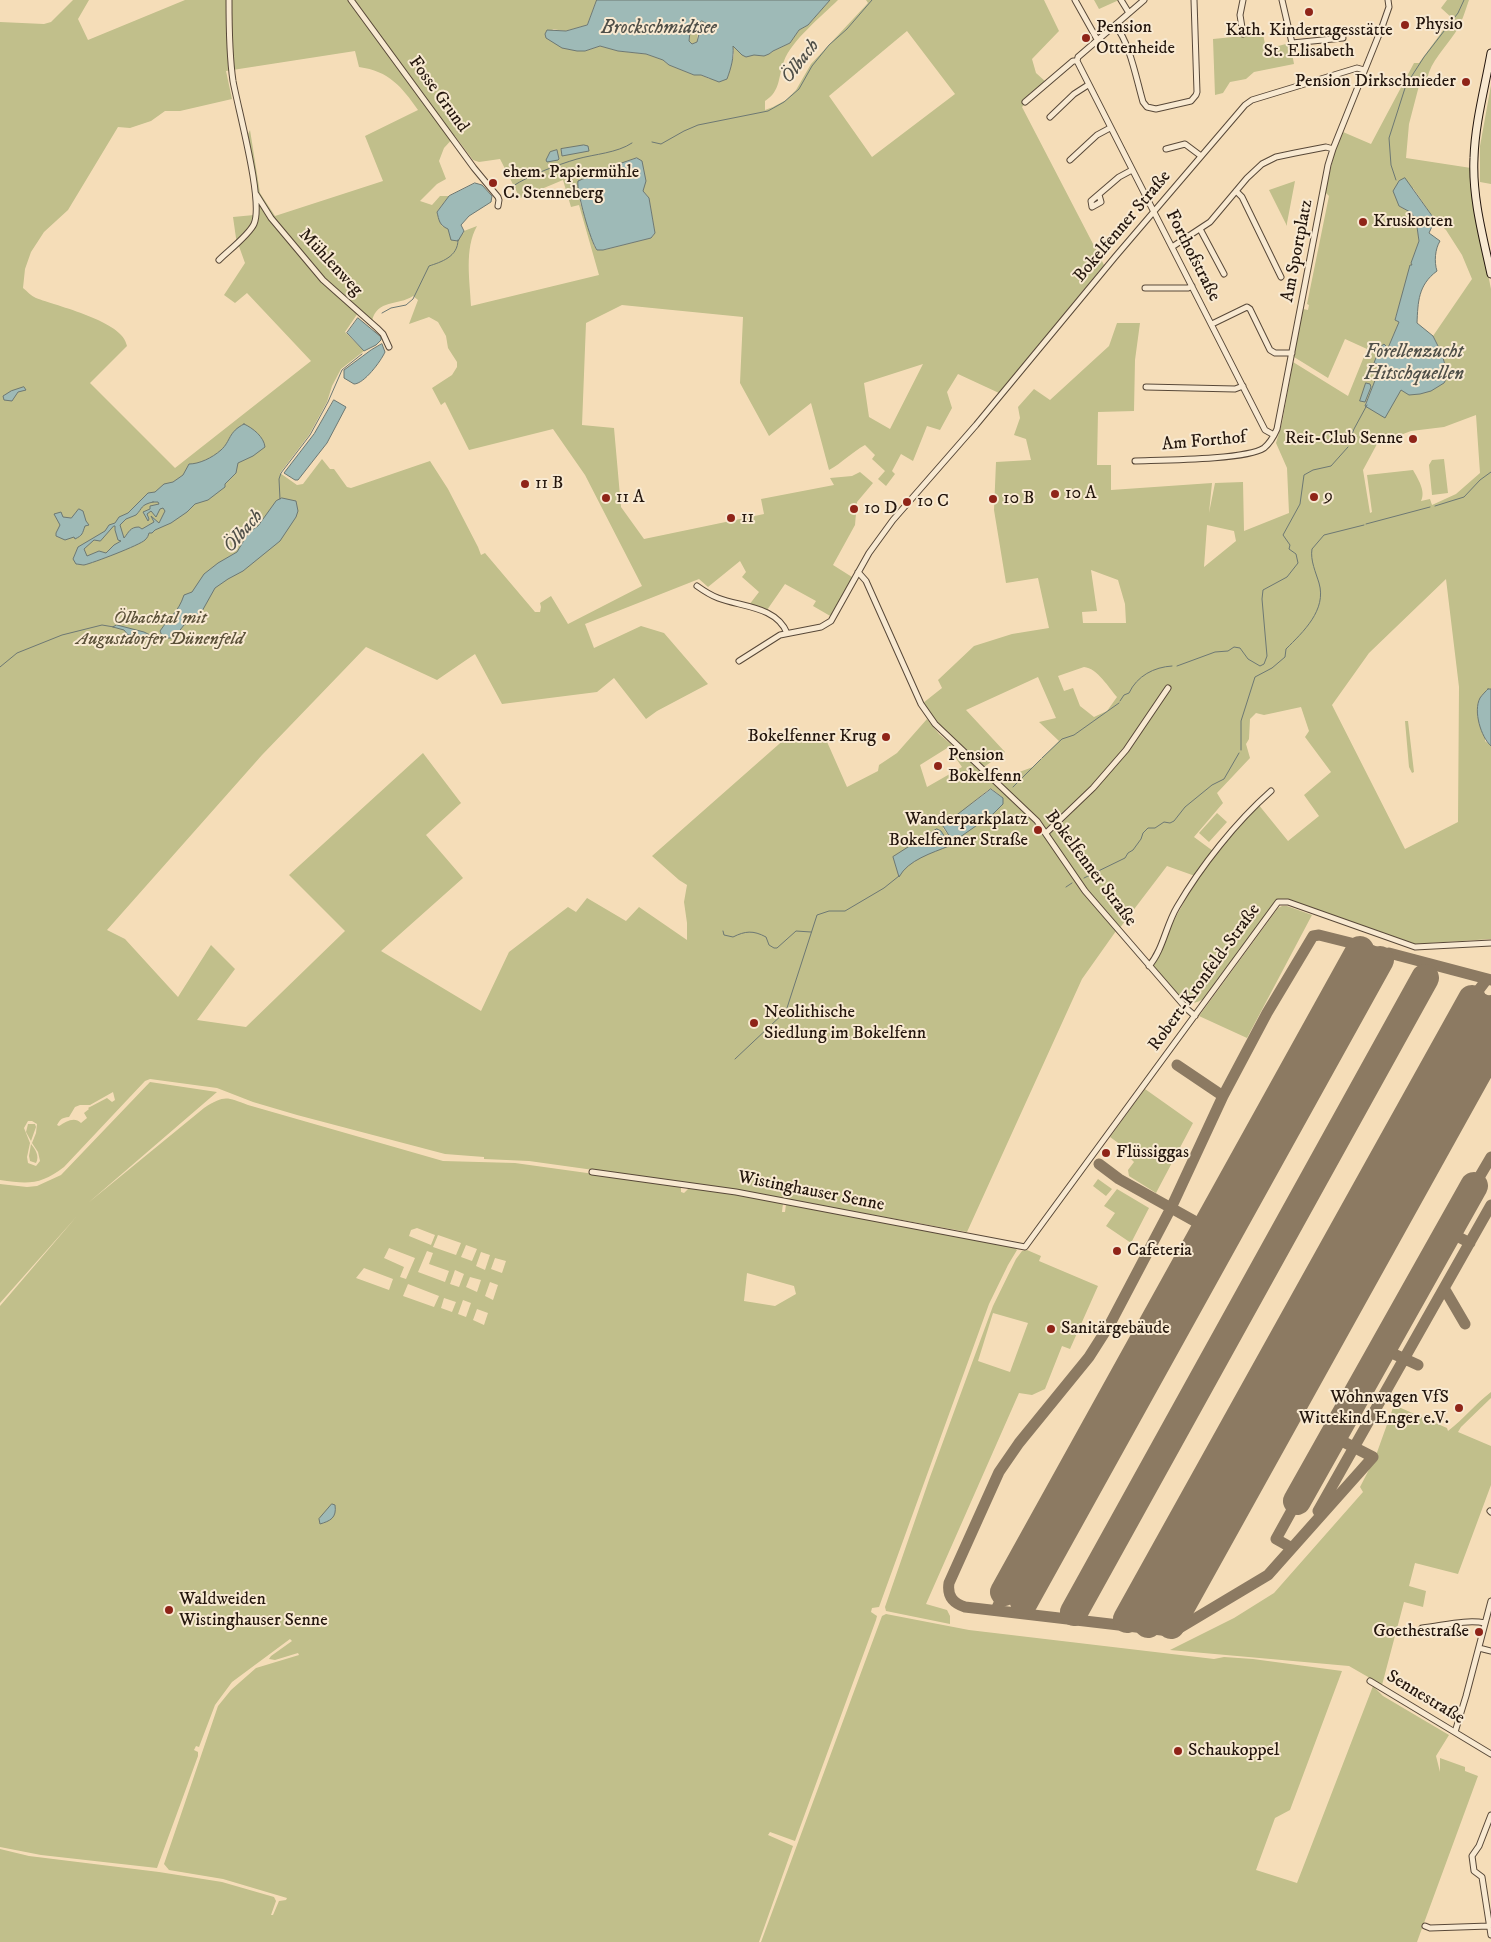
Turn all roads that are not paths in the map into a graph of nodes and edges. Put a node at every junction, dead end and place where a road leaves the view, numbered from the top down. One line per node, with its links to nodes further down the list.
1 (228, 0): 28 (street, Mühlenweg)
2 (351, 0): 30 (street, Fosse Grund)
3 (1075, 0): 14 (street)
4 (1121, 0): 10 (street)
5 (1144, 0): 10 (street)
6 (1194, 0): 11 (street)
7 (1243, 0): 12 (street)
8 (1282, 0): 13 (street)
9 (1388, 0): 17 (street)
10 (1130, 13): 11 (street)
11 (1115, 25): 14 (street)
12 (1243, 34)
13 (1343, 38)
14 (1098, 41): 16 (street)
15 (1491, 53): 36 (street)
16 (1077, 61): 18 (street, Forthofstraße); 19 (street)
17 (1364, 70): 23 (street, Am Sportplatz); 24 (street, Bokelfenner Straße)
18 (1088, 85): 20 (street); 21 (street, Forthofstraße)
19 (1025, 102)
20 (1050, 117)
21 (1110, 128): 25 (street); 26 (street, Forthofstraße)
22 (1166, 149): 24 (street)
23 (1333, 149): 27 (street); 42 (street, Am Sportplatz)
24 (1201, 156): 31 (street, Bokelfenner Straße)
25 (1070, 160)
26 (1132, 170): 29 (street); 31 (street, Forthofstraße)
27 (1236, 192): 32 (street); 37 (street)
28 (256, 193): 34 (street, Mühlenweg); 41 (street, Mühlenweg)
29 (1099, 195)
30 (498, 206)
31 (1154, 211): 33 (street, Forthofstraße); 47 (street, Bokelfenner Straße)
32 (1200, 230): 33 (street); 35 (street)
33 (1172, 247): 38 (street, Forthofstraße)
34 (219, 260)
35 (1224, 274)
36 (1491, 274)
37 (1280, 277)
38 (1192, 286): 39 (street); 40 (street, Forthofstraße)
39 (1145, 288)
40 (1212, 324): 42 (street); 43 (street, Forthofstraße)
41 (389, 347)
42 (1292, 353): 45 (street, Am Sportplatz)
43 (1243, 386): 44 (street); 45 (street, Forthofstraße)
44 (1146, 387)
45 (1273, 438): 46 (street, Am Forthof)
46 (1135, 461)
47 (858, 572): 49 (street, Bokelfenner Straße); 53 (street, Bokelfenner Straße)
48 (697, 586): 49 (street)
49 (786, 633): 50 (street, Bokelfenner Straße)
50 (738, 662)
51 (1168, 688): 53 (street)
52 (1271, 791): 55 (street)
53 (1046, 833): 55 (street, Bokelfenner Straße)
54 (1491, 943): 56 (street, Robert-Kronfeld-Straße)
55 (1149, 966): 56 (street, Bokelfenner Straße)
56 (1195, 1016): 58 (street, Robert-Kronfeld-Straße)
57 (592, 1172): 58 (street, Wistinghauser Senne)
58 (1023, 1247)
59 (1491, 1601): 60 (street)
60 (1485, 1623): 61 (street); 62 (street)
61 (1422, 1628)
62 (1479, 1648): 63 (street); 65 (street)
63 (1491, 1651)
64 (1370, 1681): 65 (street, Sennestraße)
65 (1455, 1732): 66 (street, Sennestraße)
66 (1491, 1754)
67 (1491, 1815): 69 (street)
68 (1424, 1926): 69 (street)
69 (1489, 1926): 70 (street)
70 (1491, 1935)

